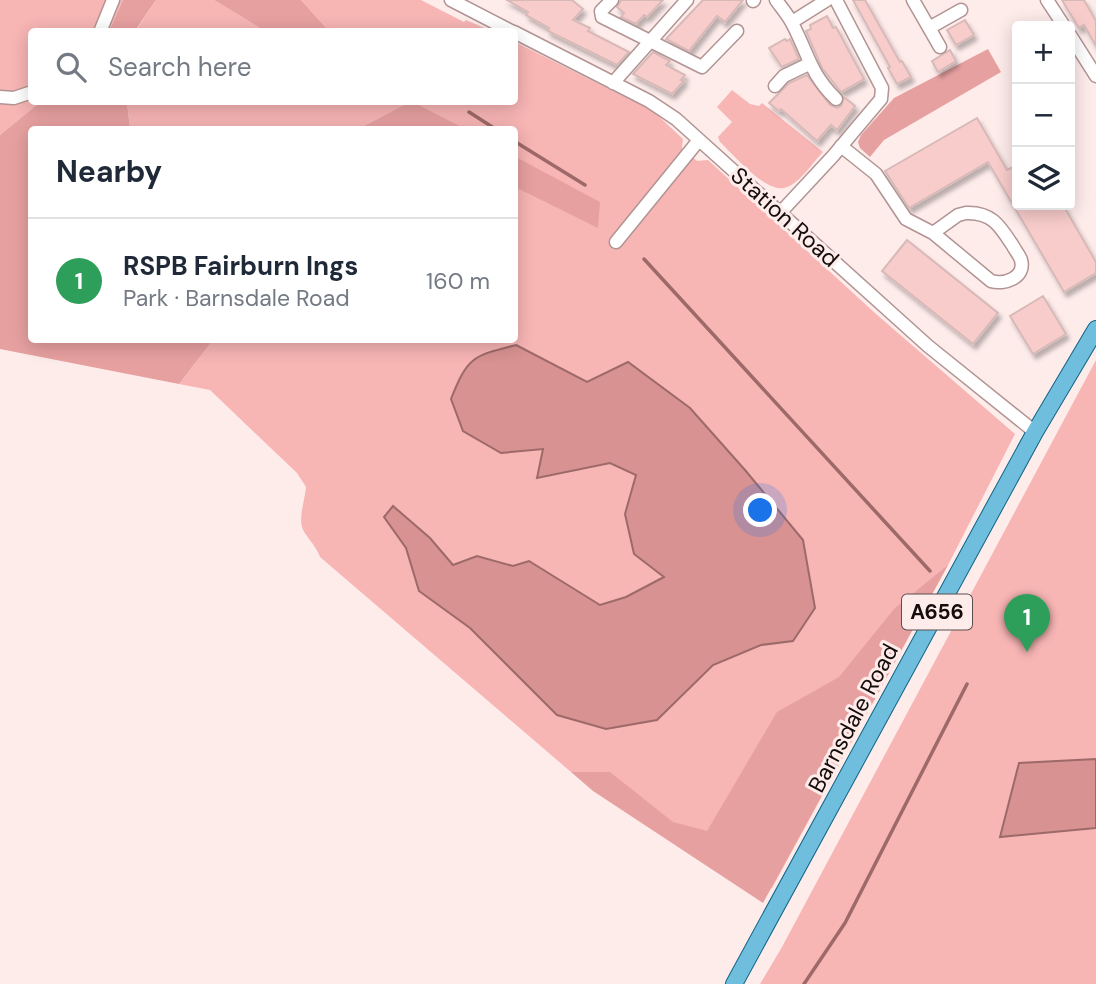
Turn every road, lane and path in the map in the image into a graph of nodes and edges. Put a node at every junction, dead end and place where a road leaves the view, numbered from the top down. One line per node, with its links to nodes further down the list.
1 (113, 0): 13 (street)
2 (451, 0): 14 (street, Station Road)
3 (612, 0): 18 (street)
4 (687, 0): 18 (street)
5 (776, 0): 12 (street)
6 (827, 0): 12 (street)
7 (836, 0): 29 (street)
8 (913, 0): 15 (street)
9 (1048, 0): 11 (street)
10 (961, 10): 15 (street)
11 (1061, 21)
12 (792, 23): 21 (street)
13 (102, 28)
14 (506, 28)
15 (929, 28): 19 (street)
16 (737, 31): 18 (street)
17 (518, 34): 23 (street, Station Road)
18 (649, 41): 23 (street)
19 (940, 47)
20 (1075, 53): 22 (street)
21 (809, 64): 24 (street); 27 (street)
22 (1096, 76)
23 (614, 83): 28 (street, Station Road)
24 (775, 86)
25 (28, 93): 26 (street)
26 (0, 97)
27 (836, 99)
28 (699, 140): 30 (street, Station Road); 32 (street)
29 (841, 146): 30 (street); 31 (street)
30 (780, 213): 34 (street, Station Road)
31 (933, 233): 31 (street)
32 (616, 242)
33 (1096, 330): 34 (main road, Barnsdale Road / A656)
34 (1035, 432): 35 (main road, Barnsdale Road / A656)
35 (734, 984)

